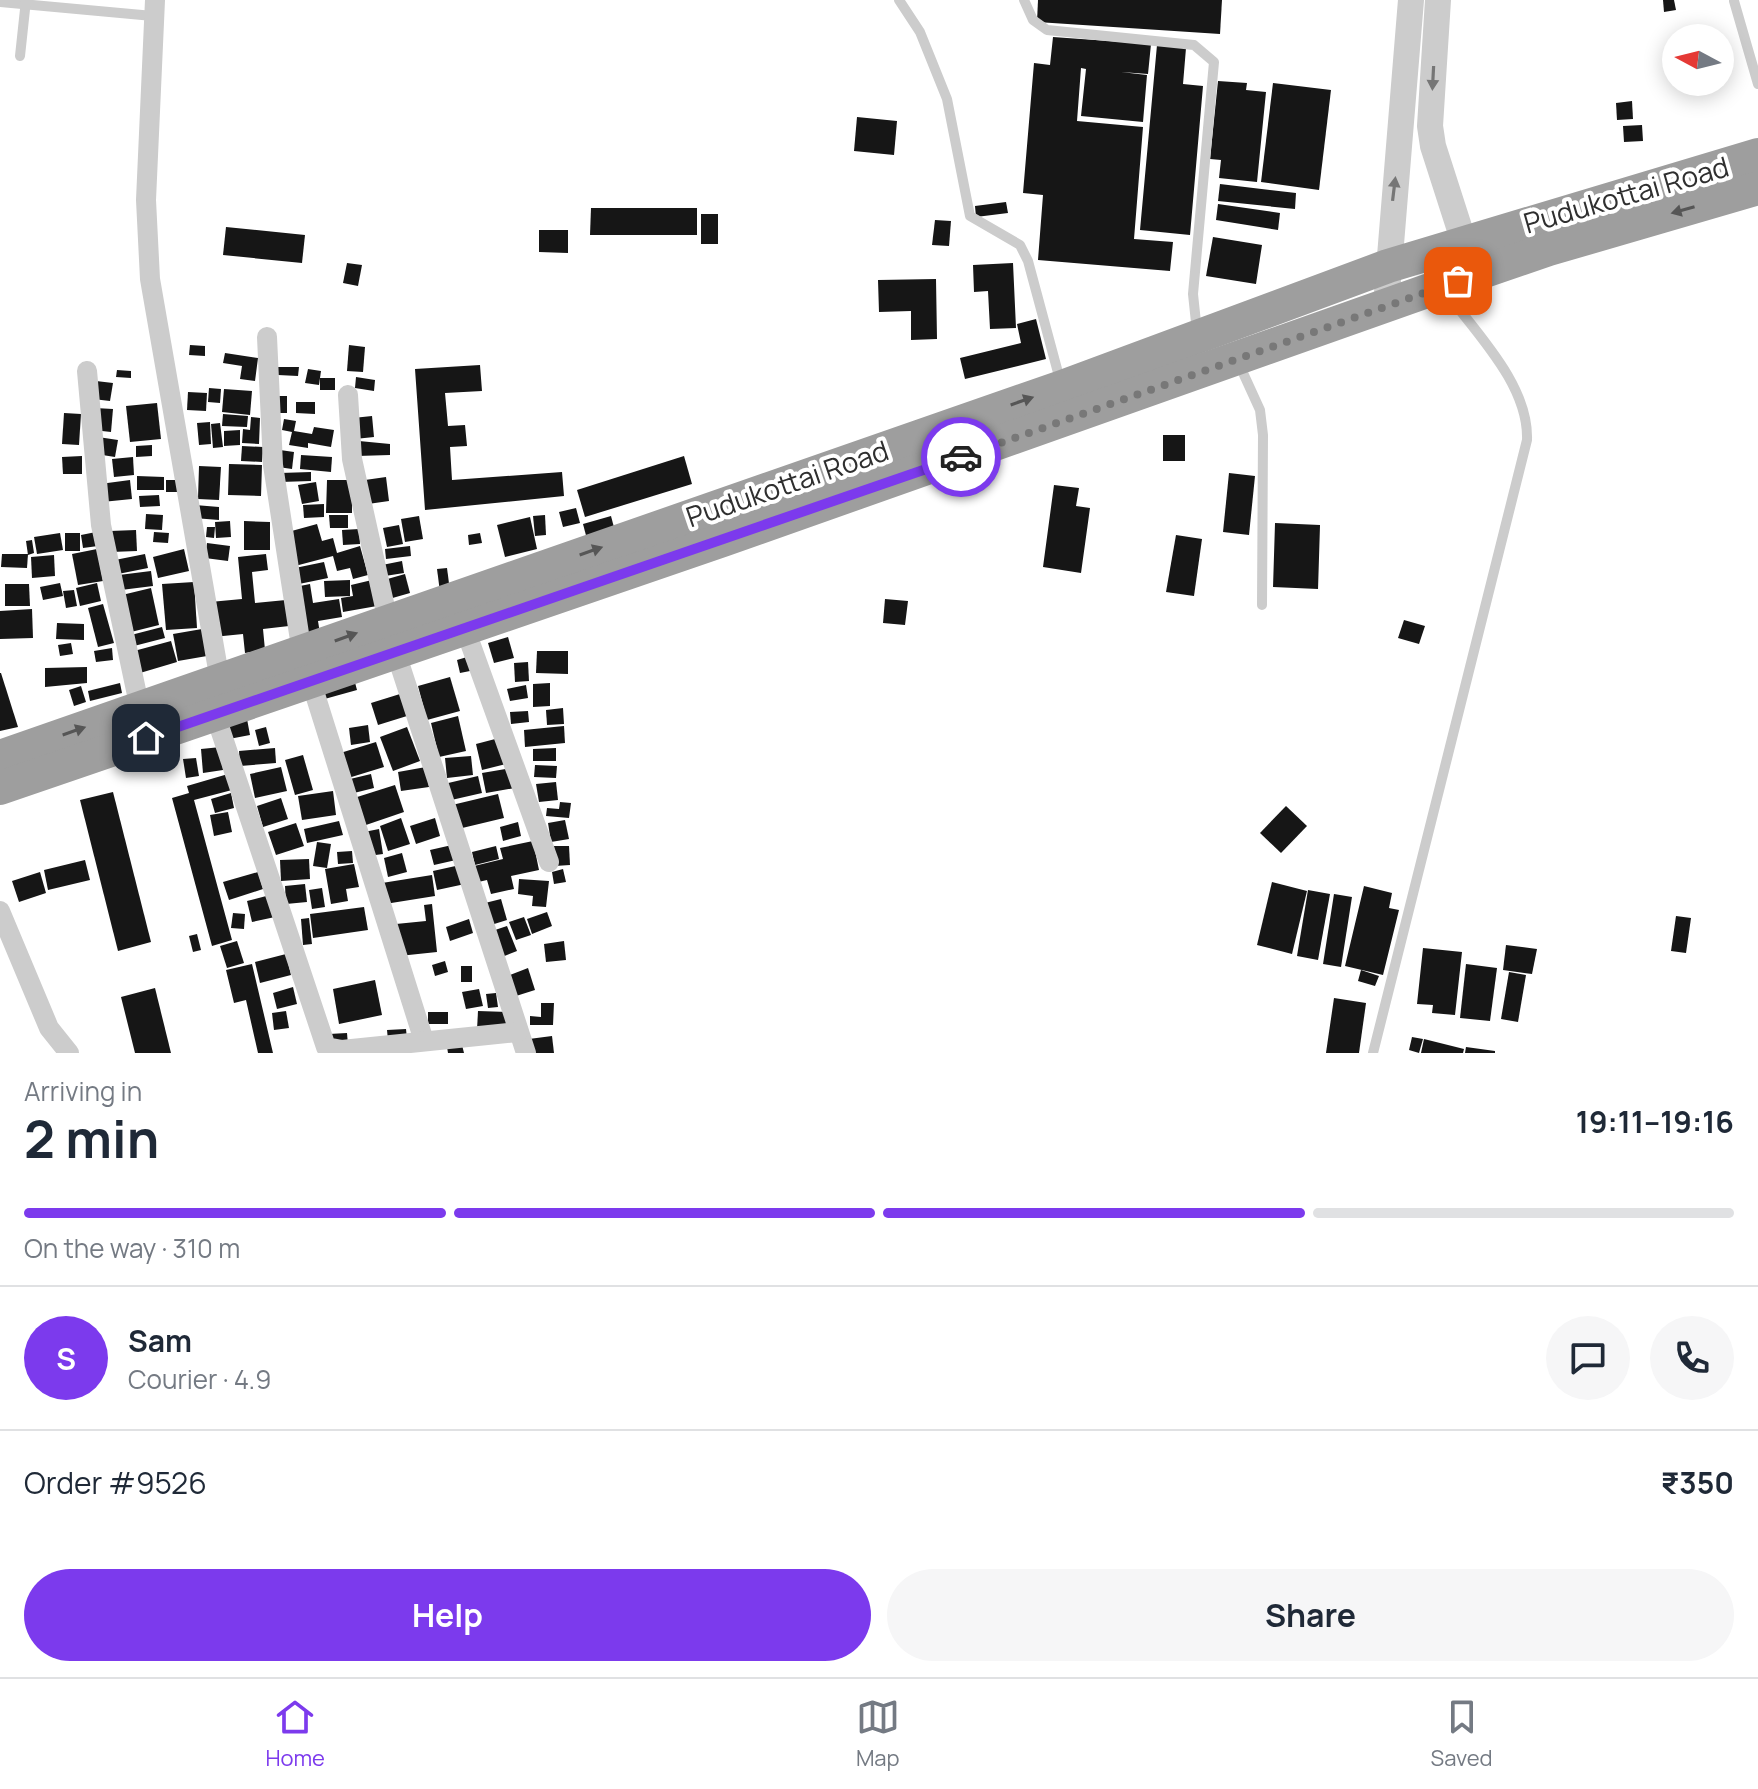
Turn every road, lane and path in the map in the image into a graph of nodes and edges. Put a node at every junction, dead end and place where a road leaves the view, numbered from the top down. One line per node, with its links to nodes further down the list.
1 (899, 0): 22 (lane)
2 (1024, 0): 19 (lane)
3 (1411, 0): 14 (street, one-way to 3)
4 (1438, 0): 13 (street, one-way to 13)
5 (1734, 1): 10 (lane)
6 (0, 2): 7 (lane)
7 (26, 2): 8 (lane); 9 (lane)
8 (154, 8): 29 (street)
9 (20, 56)
10 (1758, 84)
11 (1758, 155): 13 (highway, Pudukottai Road)
12 (1758, 188): 15 (highway, Pudukottai Road, one-way to 15)
13 (1465, 241): 14 (highway, Pudukottai Road); 15 (street)
14 (1388, 266): 17 (street); 19 (highway, Pudukottai Road)
15 (1474, 275): 16 (highway, Pudukottai Road)
16 (1441, 286): 17 (highway, Pudukottai Road); 39 (lane)
17 (1386, 305): 20 (highway, Pudukottai Road)
18 (267, 337): 28 (street)
19 (1198, 338): 22 (highway, Pudukottai Road)
20 (1236, 359): 24 (highway, Pudukottai Road); 25 (lane)
21 (87, 371): 30 (street)
22 (1062, 387): 24 (highway, Pudukottai Road, one-way to 22)
23 (348, 395): 27 (street)
24 (717, 525): 26 (highway, Pudukottai Road); 27 (highway, Pudukottai Road, one-way to 24)
25 (1262, 605)
26 (464, 626): 27 (highway, Pudukottai Road); 33 (street)
27 (392, 636): 28 (highway, Pudukottai Road); 35 (street)
28 (306, 667): 29 (highway, Pudukottai Road); 36 (street)
29 (218, 697): 30 (highway, Pudukottai Road); 32 (highway, Pudukottai Road); 36 (street)
30 (140, 709): 31 (highway, Pudukottai Road, one-way to 30)
31 (0, 757)
32 (0, 788)
33 (549, 862)
34 (0, 911): 37 (street)
35 (518, 1032): 36 (street); 38 (street)
36 (424, 1041)
37 (69, 1053)
38 (526, 1053)
39 (1373, 1053)

